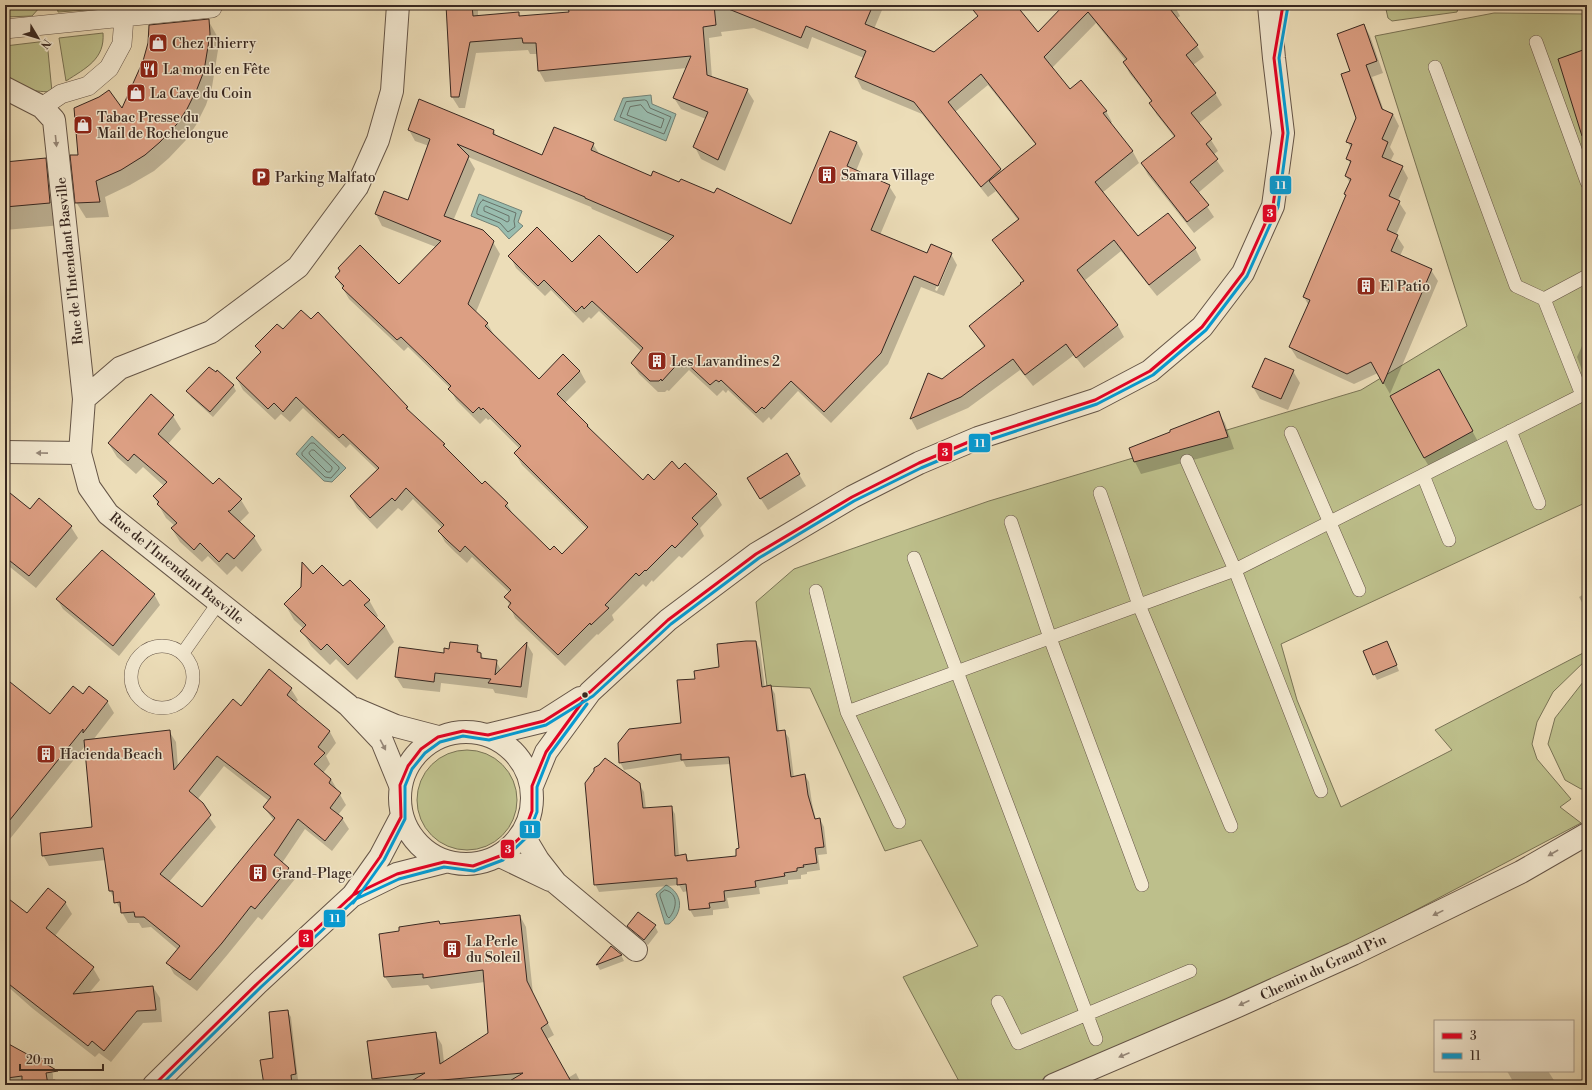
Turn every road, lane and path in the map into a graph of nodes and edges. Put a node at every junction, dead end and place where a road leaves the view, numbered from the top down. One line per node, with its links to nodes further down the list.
1 (398, 5): 15 (street)
2 (1269, 5): 8 (street)
3 (1282, 5): 8 (street)
4 (212, 8): 5 (street)
5 (122, 11): 6 (street); 11 (street)
6 (5, 29)
7 (1536, 42): 12 (lane)
8 (1274, 58): 37 (street)
9 (1435, 67): 14 (lane)
10 (5, 88): 11 (street)
11 (42, 107): 15 (street, Rue de l'Intendant Basville, one-way to 15)
12 (1587, 182)
13 (1587, 276): 14 (lane)
14 (1544, 299): 16 (lane)
15 (84, 399): 20 (street, Rue de l'Intendant Basville)
16 (1584, 400): 17 (lane)
17 (1510, 431): 22 (lane); 24 (lane)
18 (1291, 433): 26 (lane)
19 (5, 452): 20 (street, one-way to 19)
20 (80, 454): 32 (street, Rue de l'Intendant Basville)
21 (1187, 461): 29 (lane)
22 (1422, 475): 26 (lane); 27 (lane)
23 (1100, 493): 33 (lane)
24 (1539, 503)
25 (1011, 522): 34 (lane)
26 (1329, 523): 29 (lane); 30 (lane)
27 (1449, 540)
28 (914, 558): 36 (lane)
29 (1235, 570): 33 (lane); 44 (lane)
30 (1359, 590)
31 (816, 591): 39 (lane)
32 (219, 602): 35 (lane); 38 (street, Rue de l'Intendant Basville)
33 (1139, 605): 34 (lane); 47 (lane)
34 (1050, 638): 36 (lane); 53 (lane)
35 (183, 652): 35 (lane)
36 (957, 672): 39 (lane); 58 (lane)
37 (590, 692): 40 (street); 43 (street)
38 (348, 705): 41 (street, Rue de l'Intendant Basville); 42 (street, Rue de l'Intendant Basville, one-way to 42)
39 (848, 712): 46 (lane)
40 (488, 735): 41 (street); 43 (street)
41 (438, 737): 42 (street)
42 (400, 785): 45 (street)
43 (532, 786): 49 (street)
44 (1321, 791)
45 (401, 817): 51 (street); 54 (street)
46 (899, 822)
47 (1231, 826)
48 (1587, 834): 61 (street, Chemin du Grand Pin, one-way to 61)
49 (523, 835): 50 (street); 52 (street)
50 (500, 856): 51 (street); 52 (street)
51 (444, 862): 54 (street)
52 (556, 883): 55 (street)
53 (1142, 885)
54 (353, 895): 60 (street)
55 (636, 950)
56 (1190, 971): 58 (lane)
57 (998, 1002): 58 (lane)
58 (1086, 1014): 59 (lane)
59 (1096, 1039)
60 (154, 1085)
61 (1053, 1085)

